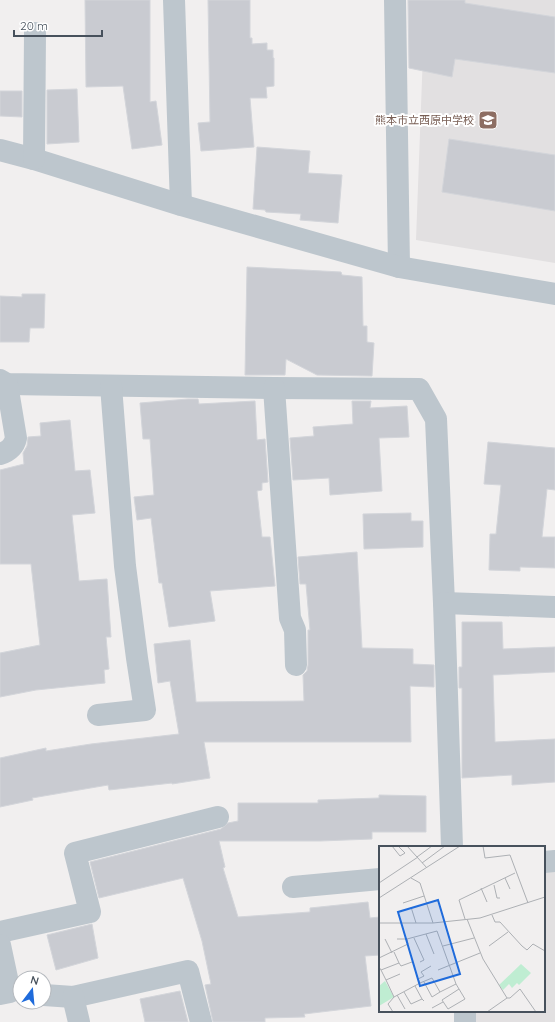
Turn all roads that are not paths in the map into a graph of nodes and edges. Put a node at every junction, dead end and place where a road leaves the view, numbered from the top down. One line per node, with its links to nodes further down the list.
1 (174, 0): 6 (street)
2 (394, 0): 7 (street)
3 (35, 34): 5 (street)
4 (0, 150): 5 (street)
5 (34, 159): 6 (street)
6 (181, 205): 7 (street)
7 (399, 267): 8 (street)
8 (555, 294)
9 (3, 382): 10 (street); 12 (street)
10 (111, 386): 11 (street); 16 (street)
11 (274, 388): 13 (street); 15 (street)
12 (0, 454)
13 (444, 604): 14 (street); 18 (street)
14 (555, 607)
15 (296, 665)
16 (98, 715)
17 (218, 817): 23 (street)
18 (452, 846)
19 (555, 861): 20 (street)
20 (545, 862)
21 (379, 879): 22 (street)
22 (293, 887)
23 (0, 932)
24 (0, 945): 25 (street)
25 (10, 993)
26 (52, 996): 27 (street)
27 (73, 997): 29 (street); 30 (street)
28 (464, 1012): 31 (street)
29 (79, 1022)
30 (201, 1022)
31 (466, 1022)

